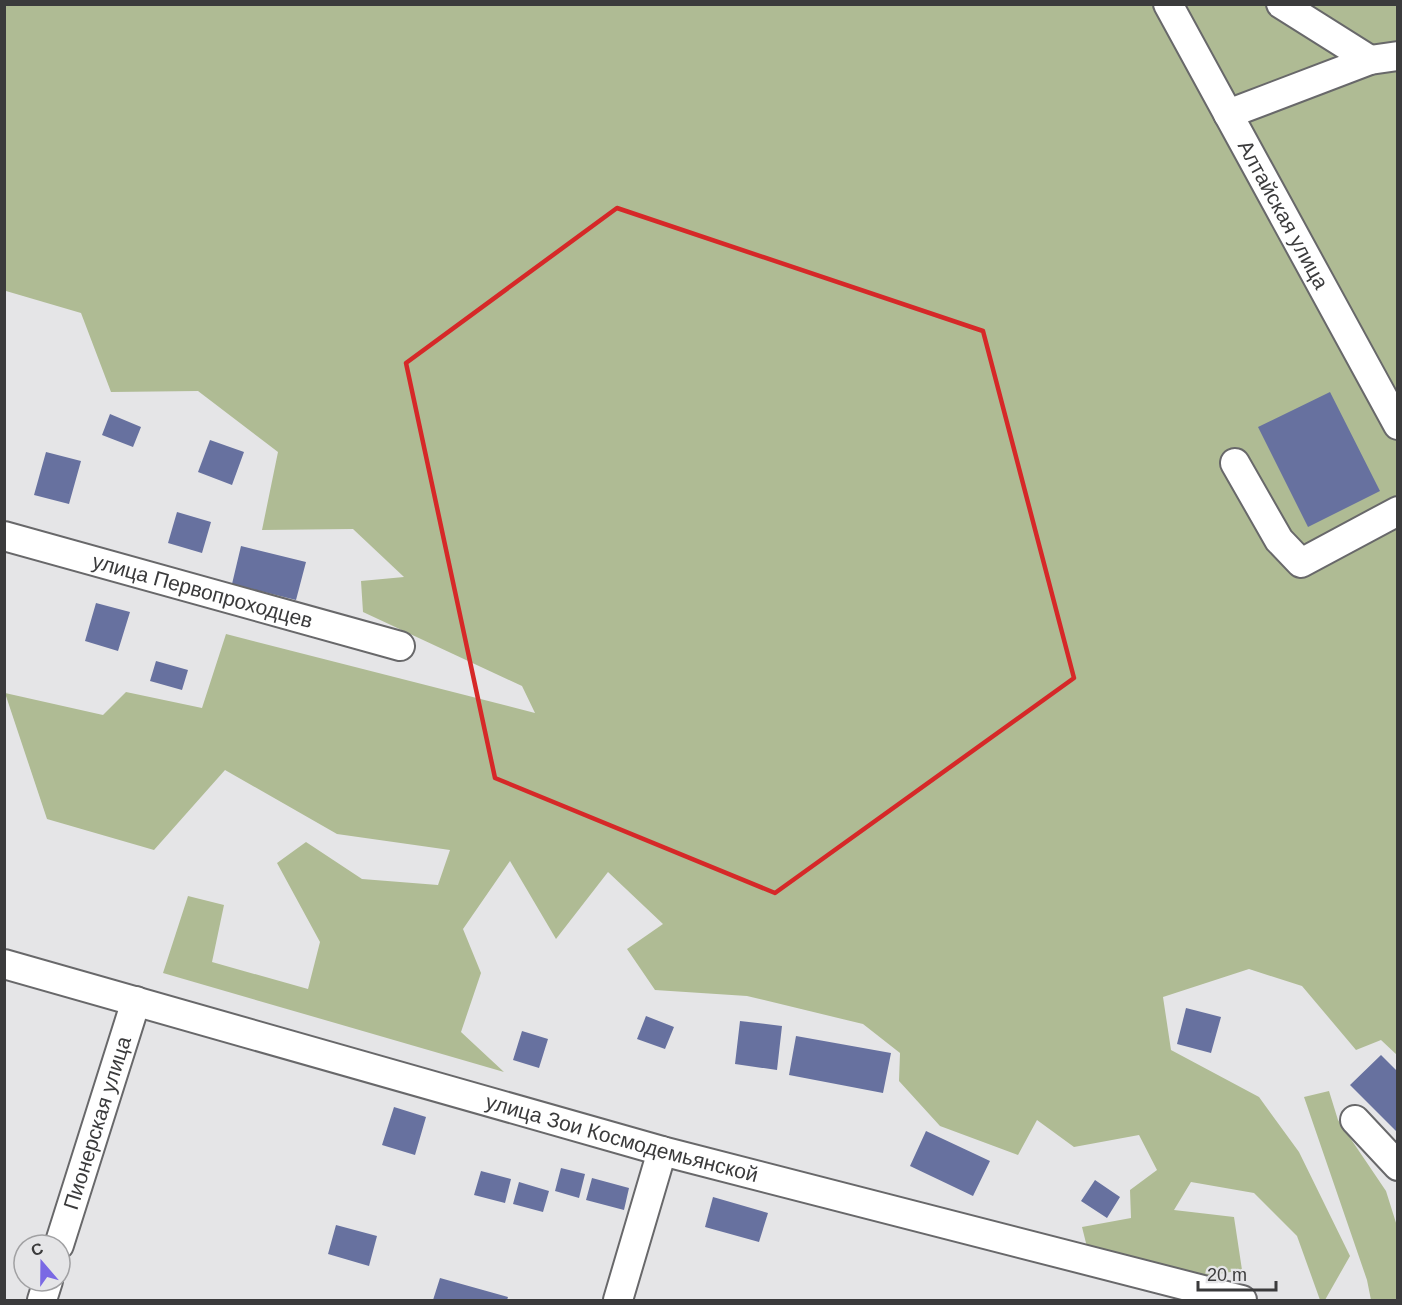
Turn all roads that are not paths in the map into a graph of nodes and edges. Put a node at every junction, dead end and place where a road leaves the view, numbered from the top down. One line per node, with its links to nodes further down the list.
1 (1168, 4): 4 (street, Алтайская улица)
2 (1281, 4): 3 (street)
3 (1384, 58): 4 (street)
4 (1228, 114): 5 (street, Алтайская улица)
5 (1398, 425)
6 (1235, 463): 7 (street)
7 (1398, 511)
8 (4, 536): 9 (street, улица Первопроходцев)
9 (400, 646)
10 (4, 964): 11 (street, улица Зои Космодемьянской)
11 (136, 1001): 13 (street, улица Зои Космодемьянской); 15 (street, Пионерская улица)
12 (1355, 1120): 14 (street)
13 (662, 1151): 16 (street); 17 (street, улица Зои Космодемьянской)
14 (1398, 1166)
15 (63, 1233)
16 (618, 1300)
17 (1242, 1300)

